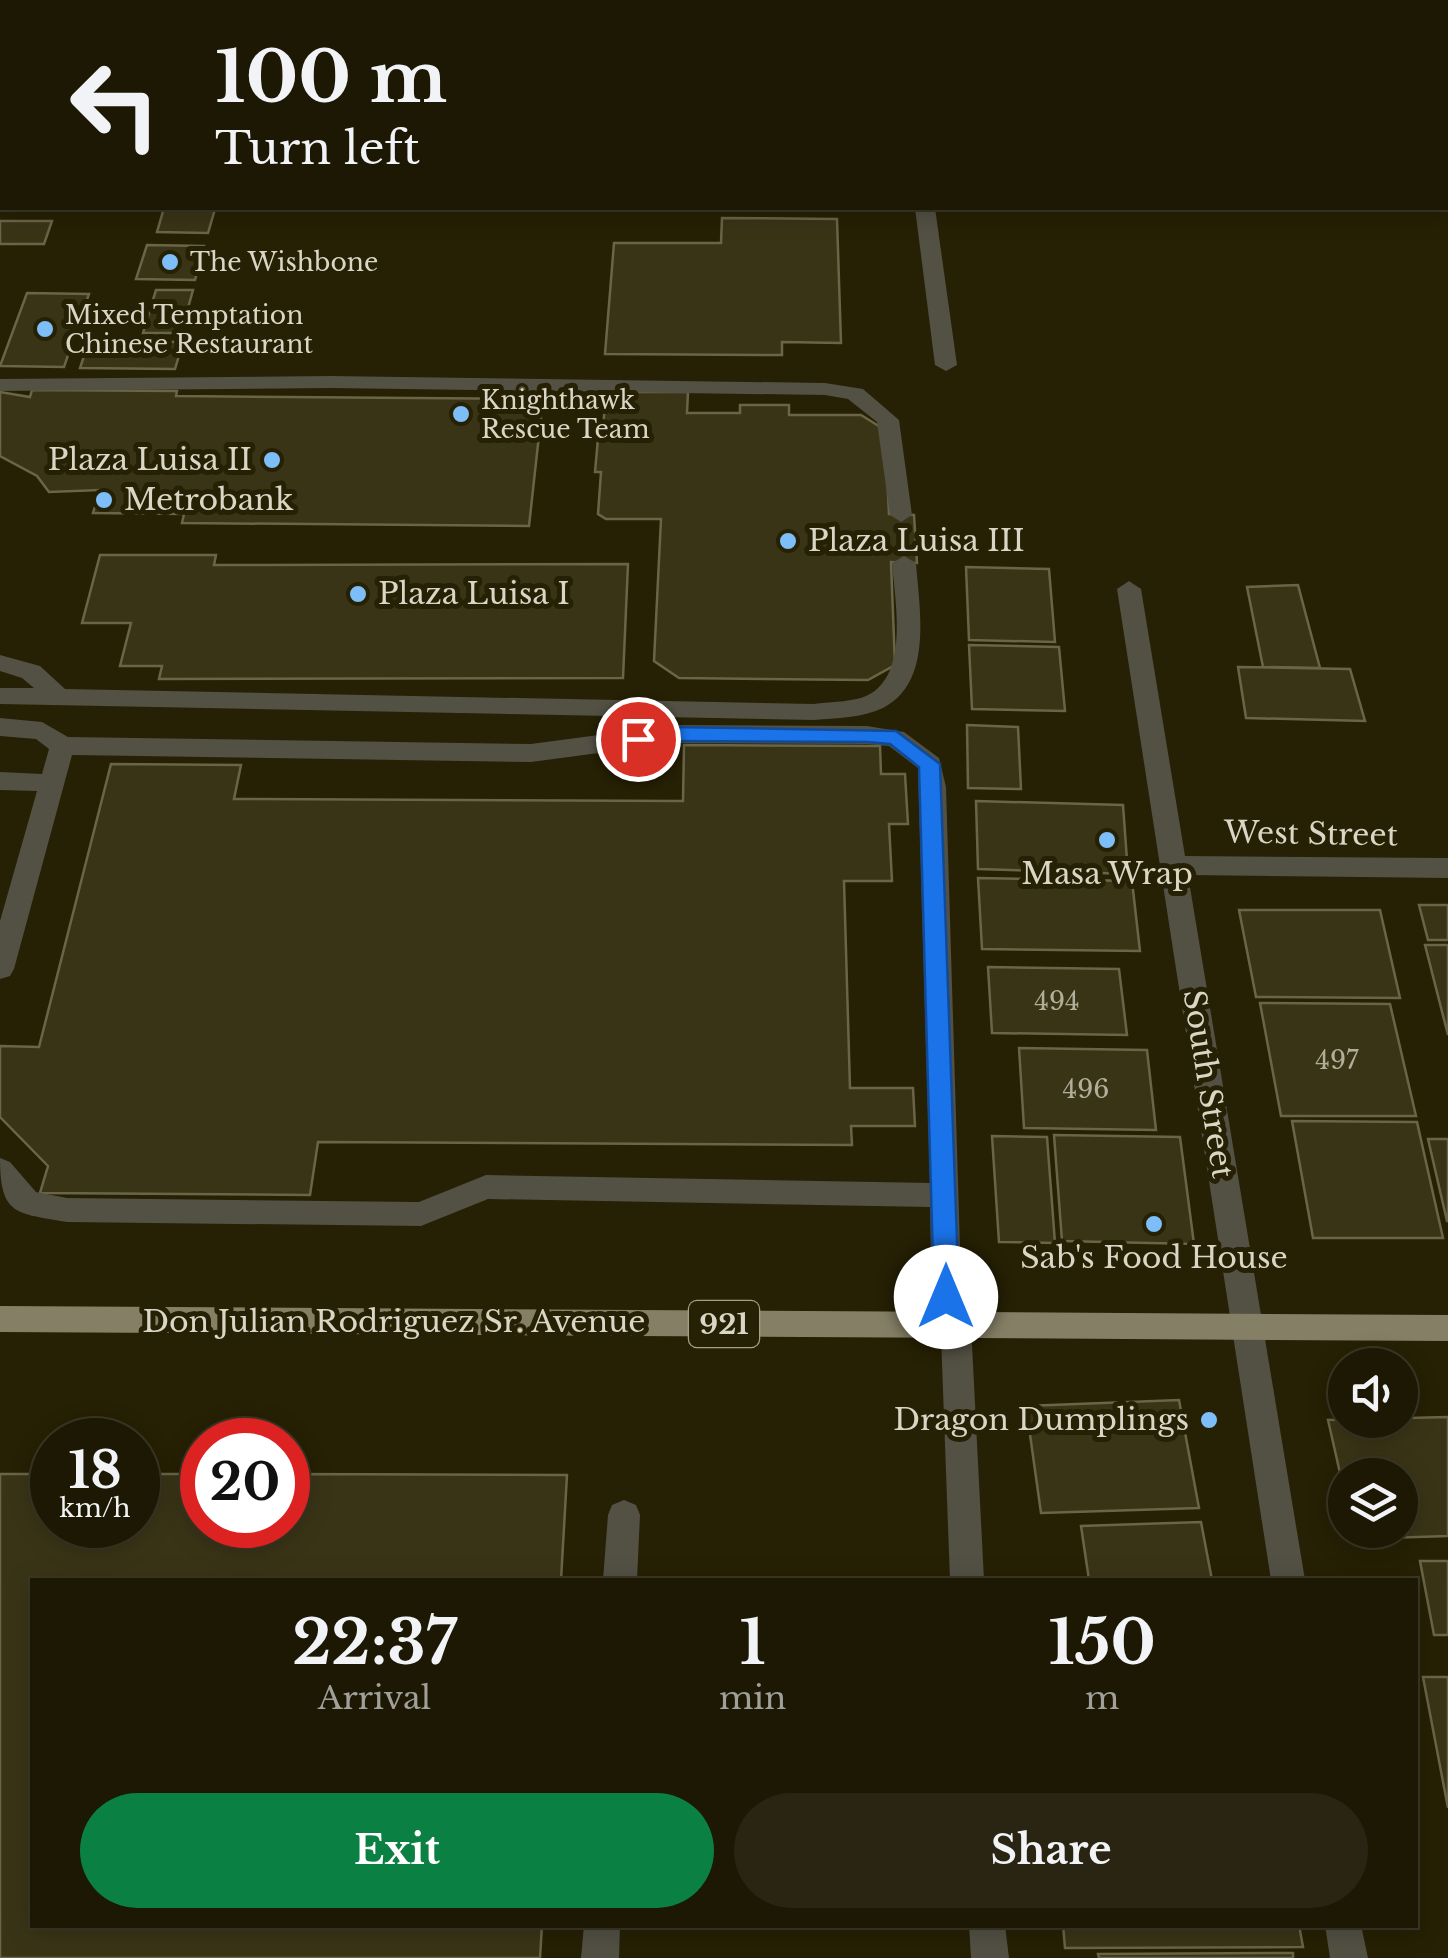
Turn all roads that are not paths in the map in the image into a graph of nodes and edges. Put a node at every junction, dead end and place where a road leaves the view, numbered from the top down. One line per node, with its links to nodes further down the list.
1 (925, 210): 2 (street)
2 (946, 366)
3 (0, 384): 4 (street)
4 (901, 515)
5 (904, 563): 9 (street)
6 (1128, 588): 14 (street, South Street)
7 (0, 663): 9 (street)
8 (0, 696): 9 (street)
9 (59, 697)
10 (0, 727): 11 (street)
11 (62, 746): 13 (street); 18 (street)
12 (0, 781): 13 (street)
13 (52, 783): 16 (street)
14 (1173, 865): 15 (street, West Street); 21 (street, South Street)
15 (1448, 868)
16 (0, 969)
17 (0, 1170): 18 (street)
18 (945, 1195): 20 (street)
19 (0, 1319): 20 (main road, Don Julian Rodriguez Sr. Avenue / 921)
20 (951, 1325): 21 (main road, Don Julian Rodriguez Sr. Avenue / 921); 25 (street)
21 (1247, 1326): 22 (main road, Don Julian Rodriguez Sr. Avenue / 921); 26 (street, South Street)
22 (1448, 1328)
23 (624, 1515): 24 (street)
24 (620, 1578)
25 (967, 1578)
26 (1288, 1578)
27 (602, 1928): 30 (street)
28 (988, 1928): 31 (street)
29 (1343, 1928): 32 (street)
30 (600, 1958)
31 (990, 1958)
32 (1348, 1958)

